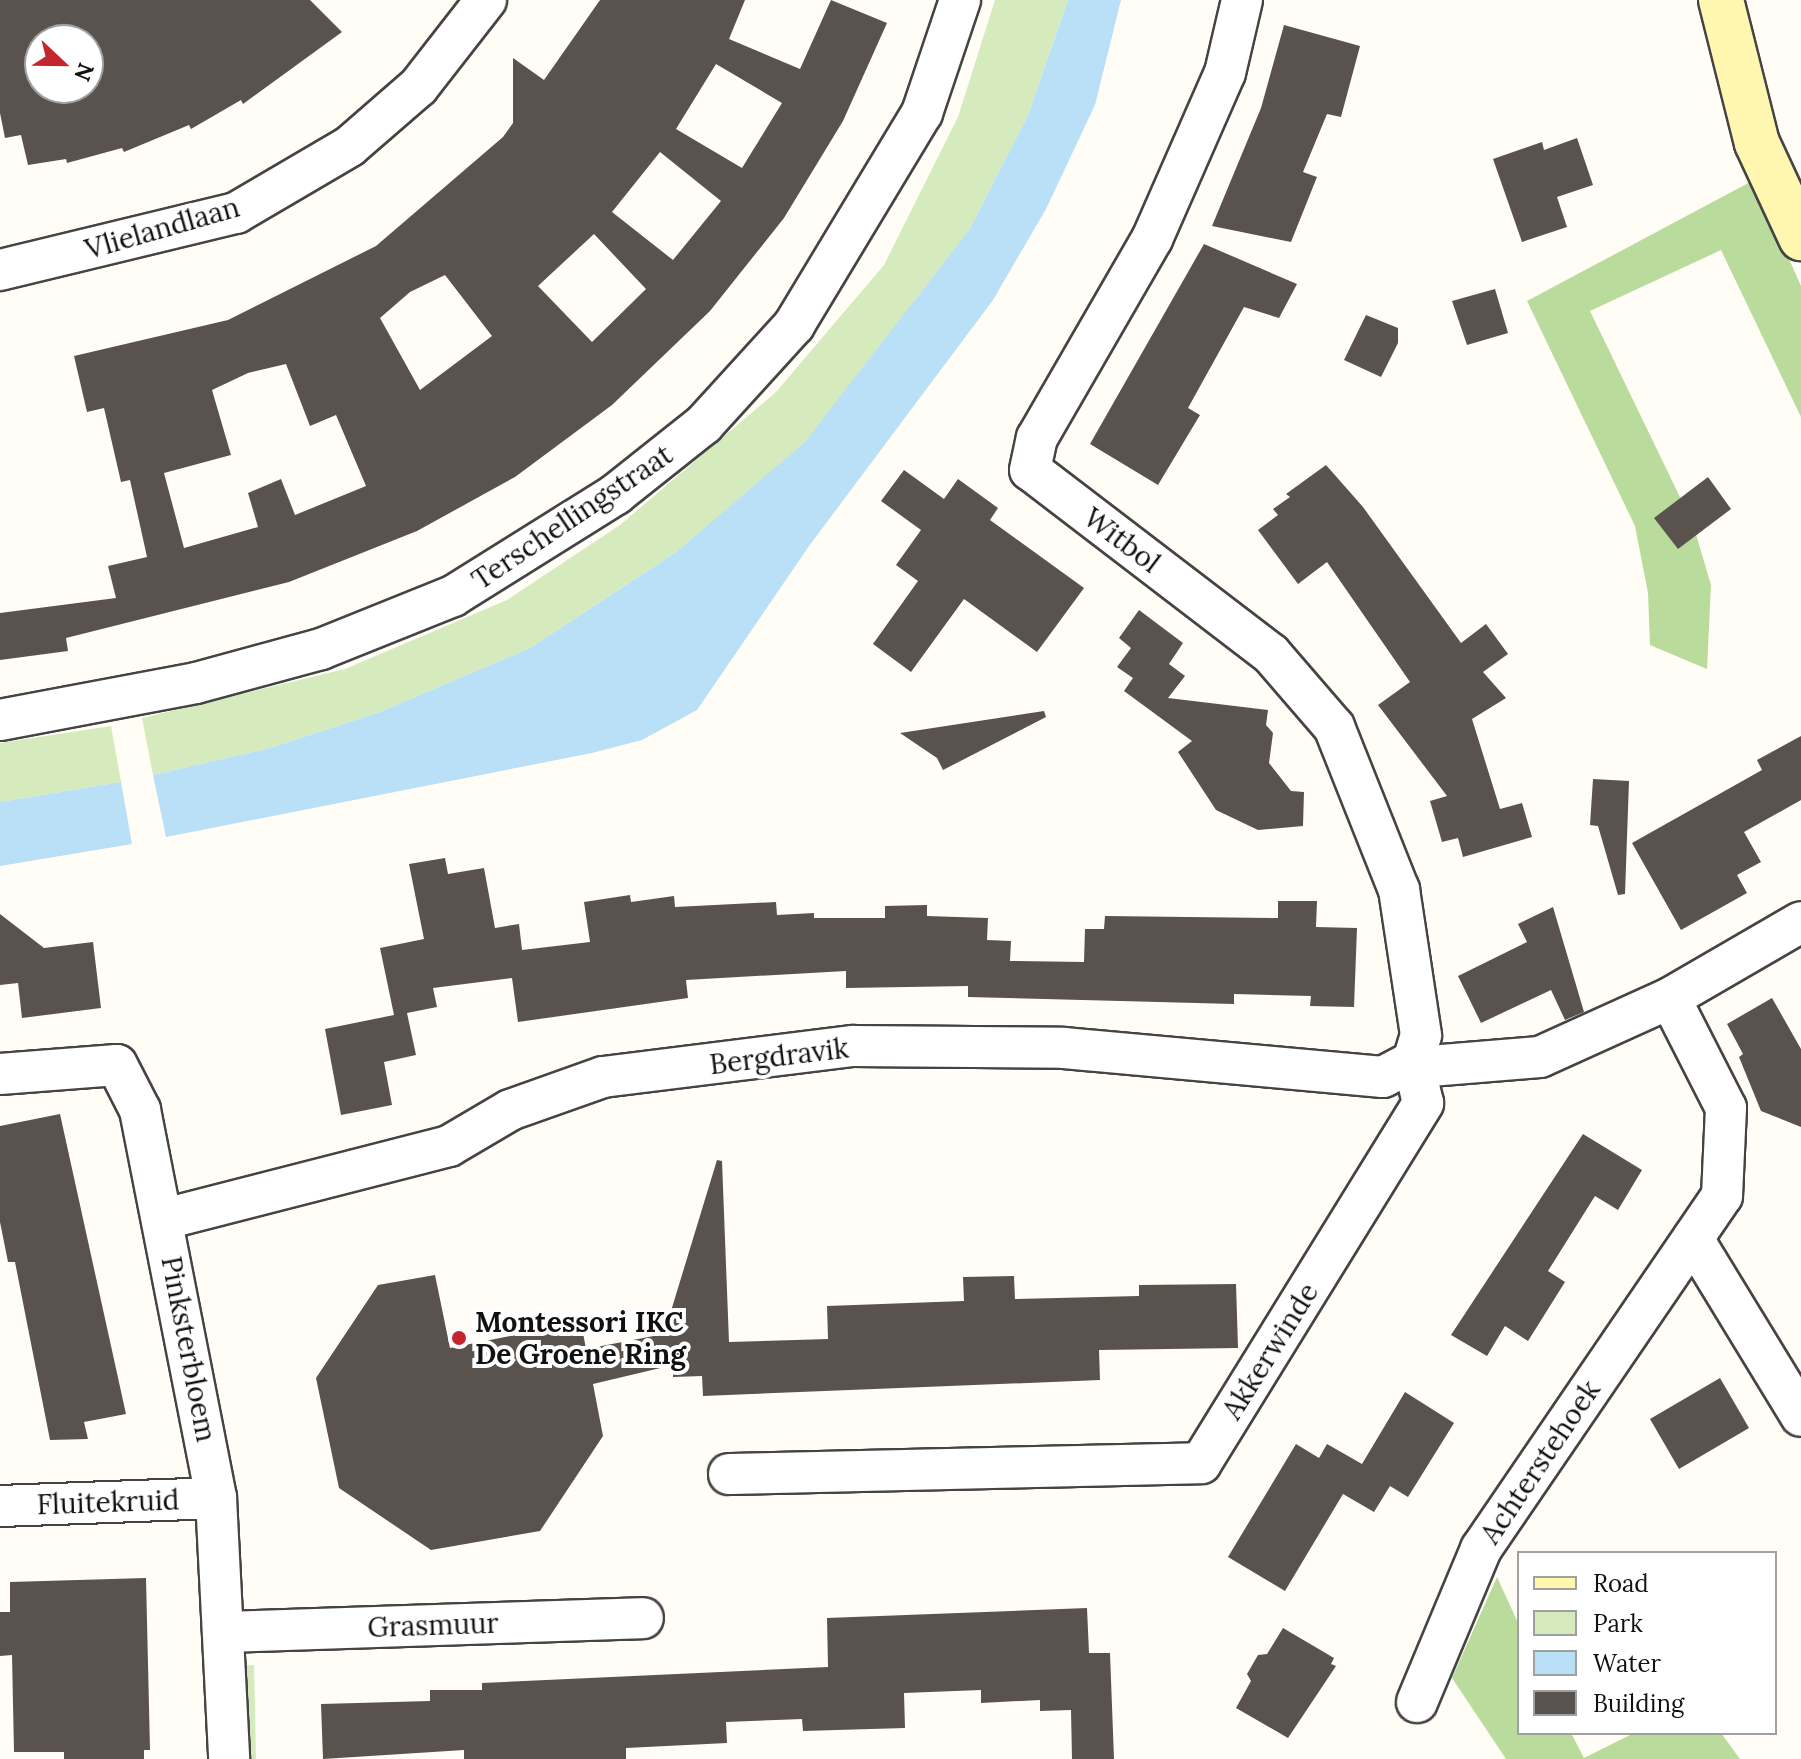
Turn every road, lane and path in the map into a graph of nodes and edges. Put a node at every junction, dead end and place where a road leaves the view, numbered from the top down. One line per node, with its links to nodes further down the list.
1 (486, 0): 6 (street, Vlielandlaan)
2 (960, 0): 7 (street, Terschellingstraat)
3 (1242, 0): 10 (street, Witbol)
4 (1721, 0): 5 (street)
5 (1801, 238)
6 (0, 270)
7 (0, 720)
8 (1801, 922): 9 (street)
9 (1670, 998): 10 (street); 13 (street, Achterstehoek)
10 (1413, 1061): 12 (street, Bergdravik); 15 (street, Akkerwinde)
11 (0, 1074): 12 (street, Pinksterbloem)
12 (165, 1219): 16 (street, Pinksterbloem)
13 (1693, 1239): 14 (street); 20 (street, Achterstehoek)
14 (1801, 1416)
15 (729, 1474)
16 (216, 1498): 17 (street, Fluitekruid); 19 (street, Pinksterbloem)
17 (0, 1506)
18 (643, 1618): 19 (street, Grasmuur)
19 (223, 1632): 21 (street, Pinksterbloem)
20 (1417, 1702)
21 (229, 1759)

